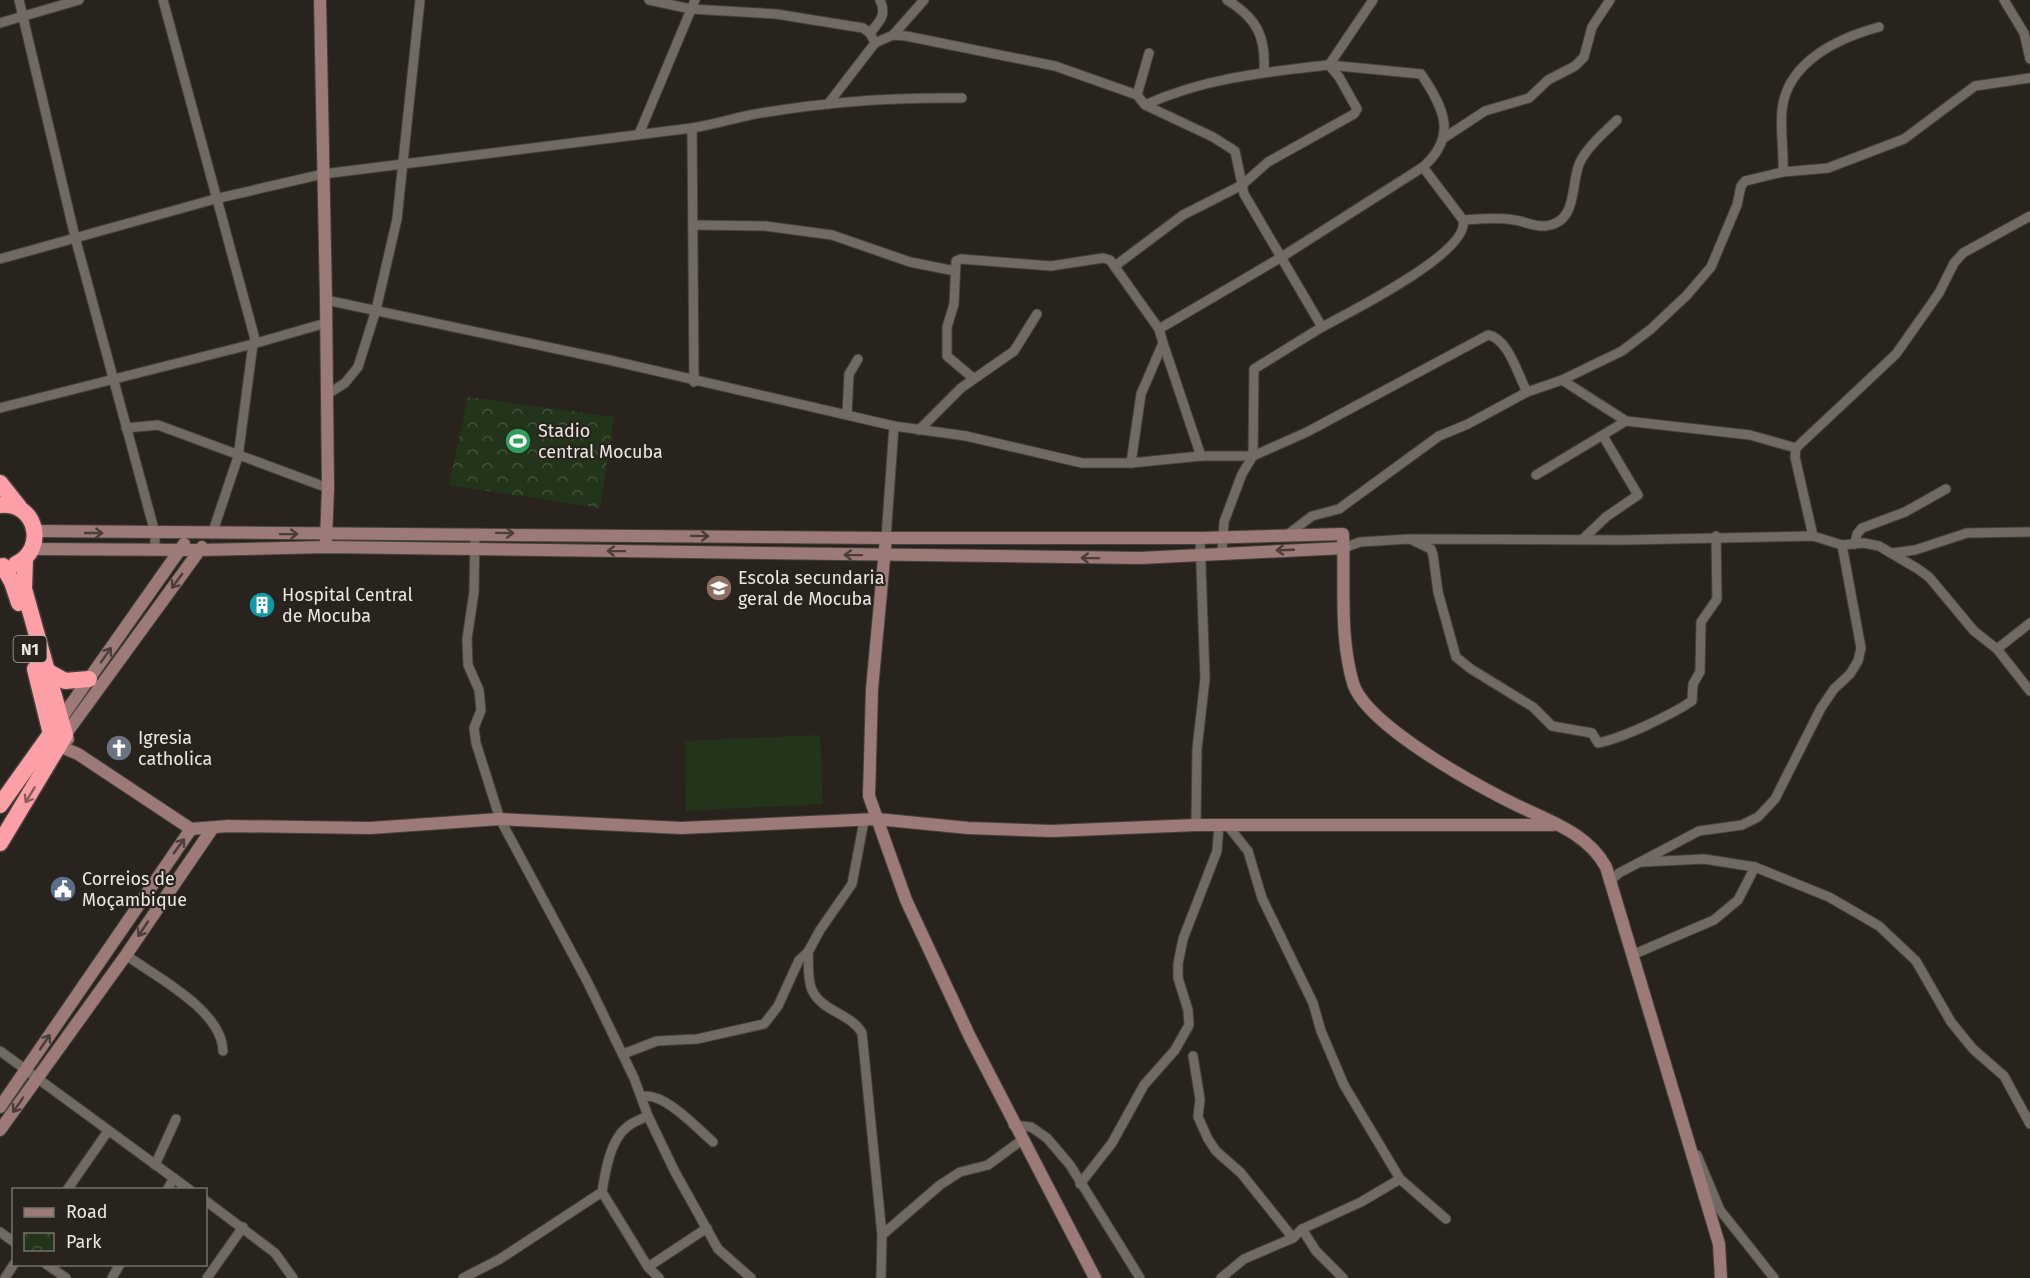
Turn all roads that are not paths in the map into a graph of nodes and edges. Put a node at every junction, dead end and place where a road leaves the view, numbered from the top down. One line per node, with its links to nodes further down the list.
1 (19, 0): 14 (street)
2 (79, 0): 14 (street)
3 (163, 0): 38 (street)
4 (320, 0): 36 (street)
5 (420, 0): 33 (street)
6 (649, 0): 13 (street)
7 (880, 0): 17 (street)
8 (924, 0): 18 (street)
9 (1227, 0): 23 (street)
10 (1373, 0): 22 (street)
11 (1610, 0): 32 (street)
12 (2004, 0): 21 (street)
13 (693, 4): 17 (street); 31 (street)
14 (23, 15): 15 (street); 42 (street)
15 (0, 22)
16 (1879, 27): 35 (street)
17 (870, 33): 19 (street)
18 (893, 35): 19 (street); 25 (street)
19 (875, 43): 27 (street)
20 (1149, 53): 25 (street)
21 (2030, 59)
22 (1329, 65): 23 (street); 32 (street); 37 (street)
23 (1264, 71): 28 (street)
24 (2030, 78): 35 (street)
25 (1137, 95): 28 (street)
26 (962, 98): 27 (street)
27 (828, 104): 30 (street)
28 (1145, 105): 37 (street)
29 (1617, 120): 40 (street)
30 (692, 128): 31 (street); 41 (street)
31 (639, 134): 33 (street)
32 (1444, 138): 34 (street)
33 (401, 166): 36 (street); 48 (street)
34 (1423, 167): 40 (street); 43 (street)
35 (1783, 172): 58 (street)
36 (323, 174): 38 (street); 47 (street)
37 (1242, 185): 43 (street); 45 (street)
38 (215, 199): 42 (street); 54 (street)
39 (2030, 216): 69 (street)
40 (1462, 220): 51 (street)
41 (694, 225): 46 (street); 59 (street)
42 (75, 237): 44 (street); 56 (street)
43 (1280, 258): 51 (street); 52 (street)
44 (0, 259)
45 (1116, 266): 46 (street); 52 (street)
46 (955, 271): 57 (street)
47 (326, 300): 48 (street); 50 (street)
48 (376, 310): 59 (street); 61 (street)
49 (1037, 314): 57 (street)
50 (326, 323): 54 (street); 61 (street)
51 (1322, 327): 71 (street)
52 (1159, 329): 53 (street)
53 (1162, 343): 70 (street); 73 (street)
54 (255, 344): 56 (street); 72 (street)
55 (858, 359): 63 (street)
56 (112, 378): 62 (street); 66 (street)
57 (973, 378): 67 (street)
58 (1562, 380): 60 (street); 64 (street)
59 (694, 382): 63 (street)
60 (1527, 392): 71 (street); 89 (street)
61 (326, 395): 76 (street)
62 (0, 408)
63 (847, 414): 65 (street)
64 (1626, 422): 68 (street); 69 (street)
65 (894, 426): 67 (street); 94 (street)
66 (126, 428): 72 (street); 82 (street)
67 (919, 430): 73 (street)
68 (1603, 436): 74 (street); 96 (street)
69 (1796, 448): 91 (street)
70 (1201, 456): 71 (street); 73 (street)
71 (1253, 456): 93 (street)
72 (238, 457): 76 (street); 86 (street)
73 (1131, 463)
74 (1536, 475)
75 (0, 483): 79 (highway)
76 (328, 488): 83 (street)
77 (1946, 489): 99 (street)
78 (0, 505): 79 (highway)
79 (19, 507): 80 (highway)
80 (36, 531): 82 (street, one-way to 82); 110 (highway, N1)
81 (2030, 532): 109 (street)
82 (155, 533): 85 (street); 103 (street)
83 (326, 533): 84 (street); 86 (street, one-way to 83); 101 (street)
84 (475, 533): 88 (street, one-way to 88); 106 (street)
85 (190, 534): 86 (street); 104 (street)
86 (212, 534): 105 (street)
87 (1343, 534): 89 (street); 98 (street); 102 (street)
88 (646, 535): 94 (street, one-way to 94); 107 (street)
89 (1287, 535): 93 (street)
90 (1716, 536): 91 (street); 96 (street); 97 (street)
91 (1813, 536): 100 (street)
92 (1134, 537): 94 (street); 95 (street); 113 (street)
93 (1223, 537): 95 (street); 108 (street)
94 (886, 538): 112 (street)
95 (1200, 538): 111 (street)
96 (1584, 538): 97 (street)
97 (1409, 539): 98 (street)
98 (1360, 542): 102 (street)
99 (1855, 544): 100 (street); 109 (street)
100 (1842, 545): 131 (street)
101 (326, 547): 105 (street); 106 (street)
102 (1344, 548): 108 (street, one-way to 108); 127 (street)
103 (155, 549): 104 (street); 110 (street)
104 (181, 549): 105 (street); 118 (street, one-way to 104)
105 (198, 550): 120 (street, one-way to 120)
106 (475, 550): 107 (street, one-way to 106); 122 (street)
107 (645, 552): 112 (street, one-way to 107)
108 (1222, 552): 111 (street)
109 (1892, 553): 116 (street)
110 (28, 554): 114 (highway, N1); 117 (highway, N1)
111 (1201, 554): 113 (street); 125 (street)
112 (884, 556): 113 (street, one-way to 112); 123 (street)
113 (1140, 558)
114 (1, 566): 120 (highway, N1)
115 (2030, 623): 116 (street)
116 (1997, 649): 119 (street)
117 (47, 671): 118 (highway); 120 (highway, N1)
118 (89, 679): 120 (street)
119 (2030, 691)
120 (59, 734): 121 (highway); 128 (street); 130 (highway, one-way to 130)
121 (0, 805)
122 (500, 819): 124 (street); 129 (street); 139 (street)
123 (877, 819): 124 (street); 125 (street); 148 (street)
124 (864, 821): 134 (street)
125 (1196, 825): 126 (street)
126 (1223, 825): 127 (street); 156 (street); 157 (street)
127 (1561, 826): 133 (street)
128 (191, 829): 129 (street); 141 (street, one-way to 128)
129 (212, 829): 135 (street, one-way to 135)
130 (0, 843)
131 (1642, 862): 132 (street); 133 (street)
132 (1755, 867): 136 (street); 147 (street)
133 (1609, 882): 136 (street)
134 (808, 952): 139 (street); 167 (street)
135 (126, 955): 138 (street); 142 (street)
136 (1632, 955): 153 (street)
137 (0, 1051): 141 (street)
138 (223, 1051)
139 (623, 1054): 143 (street)
140 (1193, 1056): 168 (street)
141 (26, 1070): 142 (street); 144 (street)
142 (38, 1076): 149 (street, one-way to 149); 150 (street)
143 (642, 1097): 145 (street); 152 (street)
144 (0, 1107)
145 (648, 1116): 161 (street); 165 (street)
146 (176, 1119): 154 (street)
147 (2030, 1124)
148 (1013, 1125): 151 (street); 157 (street)
149 (0, 1130)
150 (108, 1131): 154 (street); 158 (street)
151 (1022, 1140): 167 (street); 178 (street)
152 (713, 1142)
153 (1688, 1148): 182 (street); 183 (street)
154 (154, 1165): 155 (street)
155 (174, 1178): 159 (street); 160 (street)
156 (1400, 1179): 163 (street); 166 (street)
157 (1080, 1184): 179 (street)
158 (68, 1188)
159 (168, 1188)
160 (187, 1188)
161 (602, 1192): 170 (street); 174 (street)
162 (207, 1202): 164 (street)
163 (1446, 1219)
164 (243, 1227): 172 (street); 173 (street)
165 (707, 1228): 170 (street); 176 (street)
166 (1302, 1229): 168 (street); 181 (street)
167 (882, 1236): 177 (street)
168 (1293, 1238): 180 (street)
169 (49, 1266): 171 (street)
170 (648, 1267): 175 (street)
171 (66, 1278)
172 (207, 1278)
173 (293, 1278)
174 (463, 1278)
175 (659, 1278)
176 (751, 1278)
177 (881, 1278)
178 (1095, 1278)
179 (1140, 1278)
180 (1221, 1278)
181 (1343, 1278)
182 (1721, 1278)
183 (1774, 1278)

